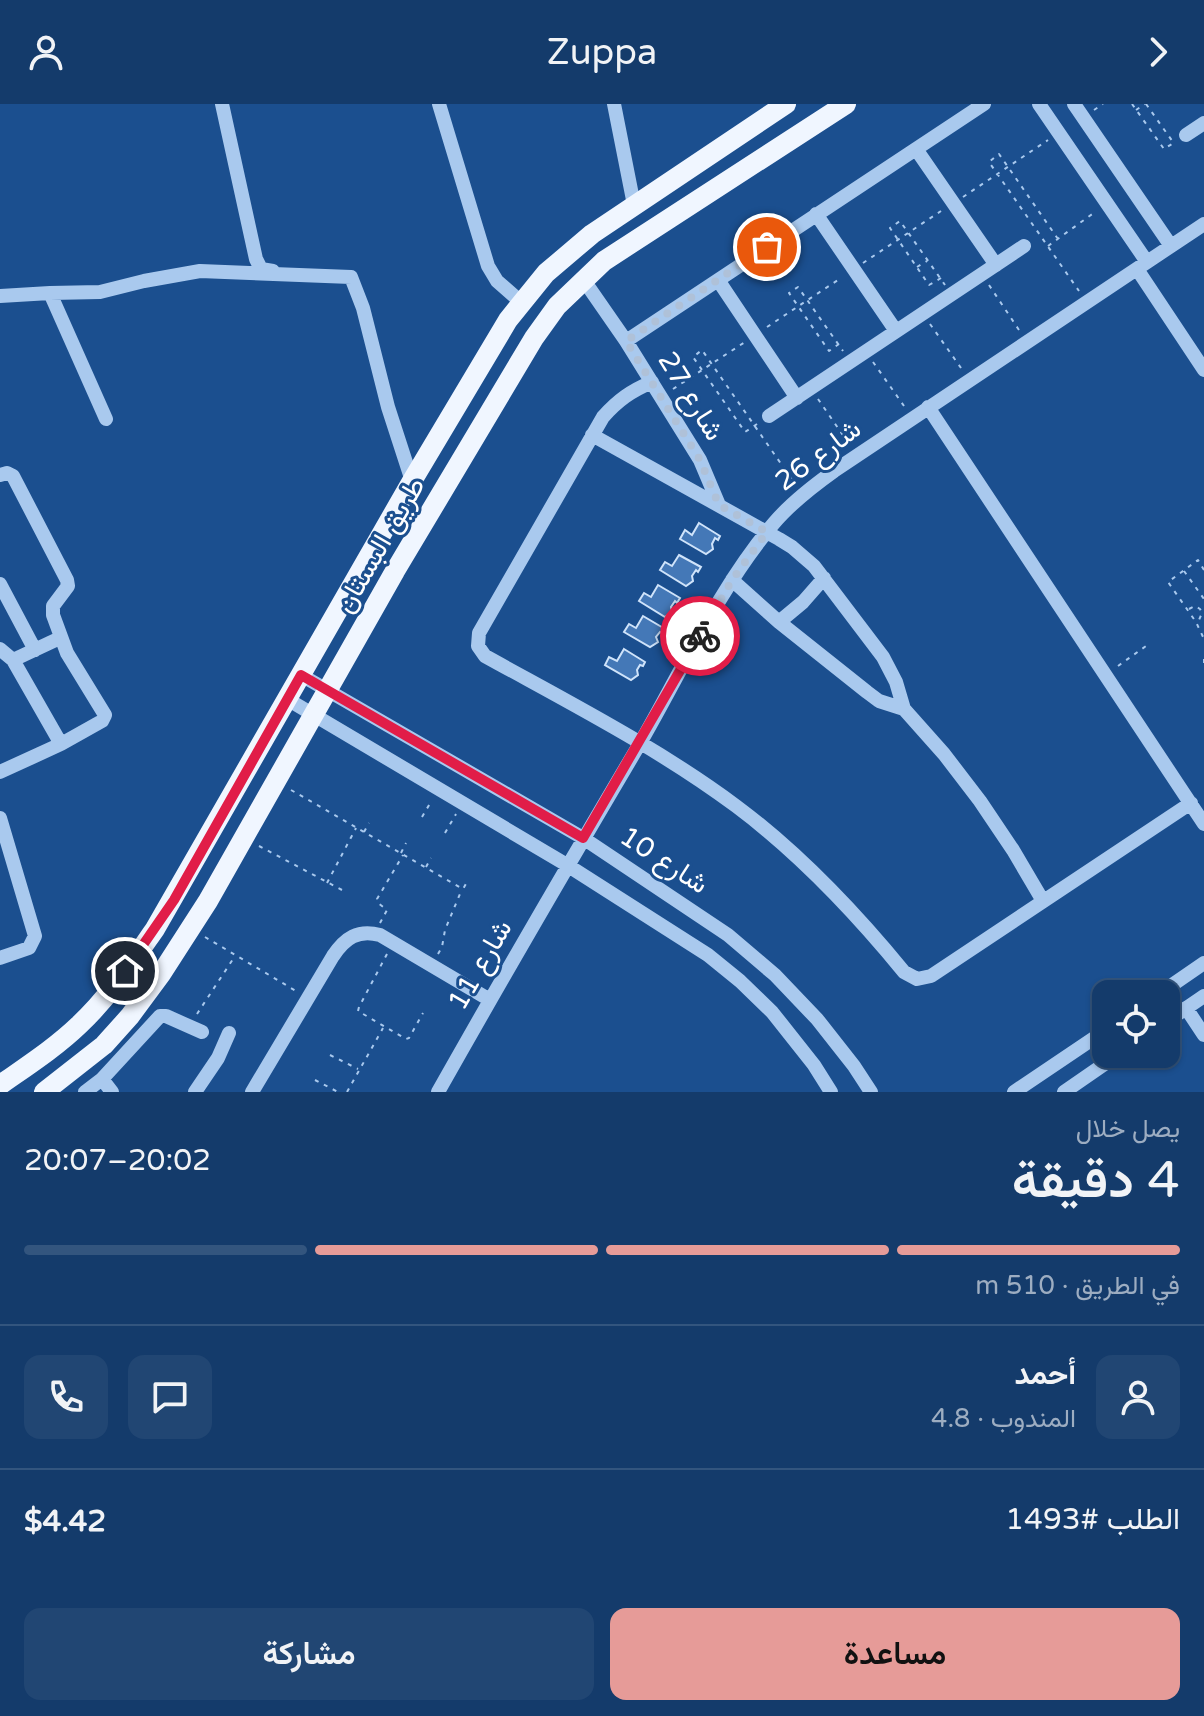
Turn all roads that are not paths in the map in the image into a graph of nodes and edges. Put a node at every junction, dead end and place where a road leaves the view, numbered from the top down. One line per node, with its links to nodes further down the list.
1 (222, 104): 19 (street)
2 (439, 104): 24 (street)
3 (614, 104): 12 (street)
4 (786, 104): 12 (main road, طريق البستان)
5 (846, 104): 20 (main road, طريق البستان)
6 (984, 104): 11 (street)
7 (1039, 104): 18 (street)
8 (1074, 104): 16 (street)
9 (1204, 123): 10 (street)
10 (1180, 139)
11 (916, 149): 13 (street); 17 (street)
12 (634, 205): 24 (main road, طريق البستان)
13 (816, 214): 21 (street); 25 (street)
14 (1204, 224): 16 (street, شارع 26)
15 (1024, 246): 17 (street)
16 (1171, 246): 18 (street, شارع 26)
17 (996, 265): 25 (street)
18 (1142, 265): 27 (street); 30 (street, شارع 26)
19 (351, 277): 22 (street); 35 (street)
20 (583, 279): 26 (street, شارع 27); 47 (main road, طريق البستان)
21 (718, 280): 26 (street); 29 (street)
22 (50, 293): 23 (street); 32 (street)
23 (0, 296)
24 (521, 302): 35 (main road, طريق البستان)
25 (896, 331): 29 (street)
26 (626, 341): 28 (street, شارع 27)
27 (1204, 370)
28 (652, 382): 33 (street); 36 (street, شارع 27)
29 (797, 398): 31 (street)
30 (928, 407): 37 (street, شارع 26); 54 (street)
31 (769, 416)
32 (106, 419)
33 (592, 435): 36 (street); 51 (street)
34 (0, 475): 42 (street)
35 (412, 481): 46 (main road, طريق البستان)
36 (719, 505): 37 (street)
37 (767, 532): 38 (street); 39 (street, شارع 26)
38 (824, 578): 41 (street); 49 (street)
39 (732, 580): 41 (street); 51 (street, شارع 26)
40 (0, 584): 44 (street)
41 (779, 622): 49 (street)
42 (60, 638): 44 (street); 52 (street)
43 (0, 649): 45 (street)
44 (35, 650): 45 (street)
45 (13, 660): 52 (street)
46 (301, 675): 47 (street, شارع 10); 48 (main road, طريق البستان)
47 (328, 691): 50 (main road, طريق البستان); 57 (street, شارع 10)
48 (287, 699): 50 (street, شارع 10); 74 (main road, طريق البستان)
49 (904, 709): 60 (street)
50 (315, 715): 59 (street, شارع 10); 75 (main road, طريق البستان)
51 (640, 743): 57 (street, شارع 26); 60 (street)
52 (61, 744): 53 (street)
53 (0, 772)
54 (1191, 803): 56 (street); 60 (street)
55 (0, 818): 58 (street)
56 (1204, 824)
57 (583, 838): 59 (street, شارع 26); 82 (street, شارع 10)
58 (6, 856): 61 (street)
59 (567, 865): 65 (street, شارع 11); 81 (street, شارع 10)
60 (1043, 901)
61 (0, 958)
62 (1204, 963): 63 (street)
63 (1179, 980)
64 (1204, 996): 66 (street)
65 (490, 1000): 79 (street); 80 (street, شارع 11)
66 (1186, 1008): 67 (street); 70 (street)
67 (1180, 1012)
68 (195, 1030): 73 (street)
69 (229, 1033): 78 (street)
70 (1204, 1035)
71 (1092, 1039): 83 (street)
72 (1099, 1068): 84 (street)
73 (102, 1079): 76 (street); 77 (street)
74 (0, 1085)
75 (44, 1092)
76 (85, 1092)
77 (112, 1092)
78 (195, 1092)
79 (252, 1092)
80 (438, 1092)
81 (831, 1092)
82 (871, 1092)
83 (1014, 1092)
84 (1064, 1092)

